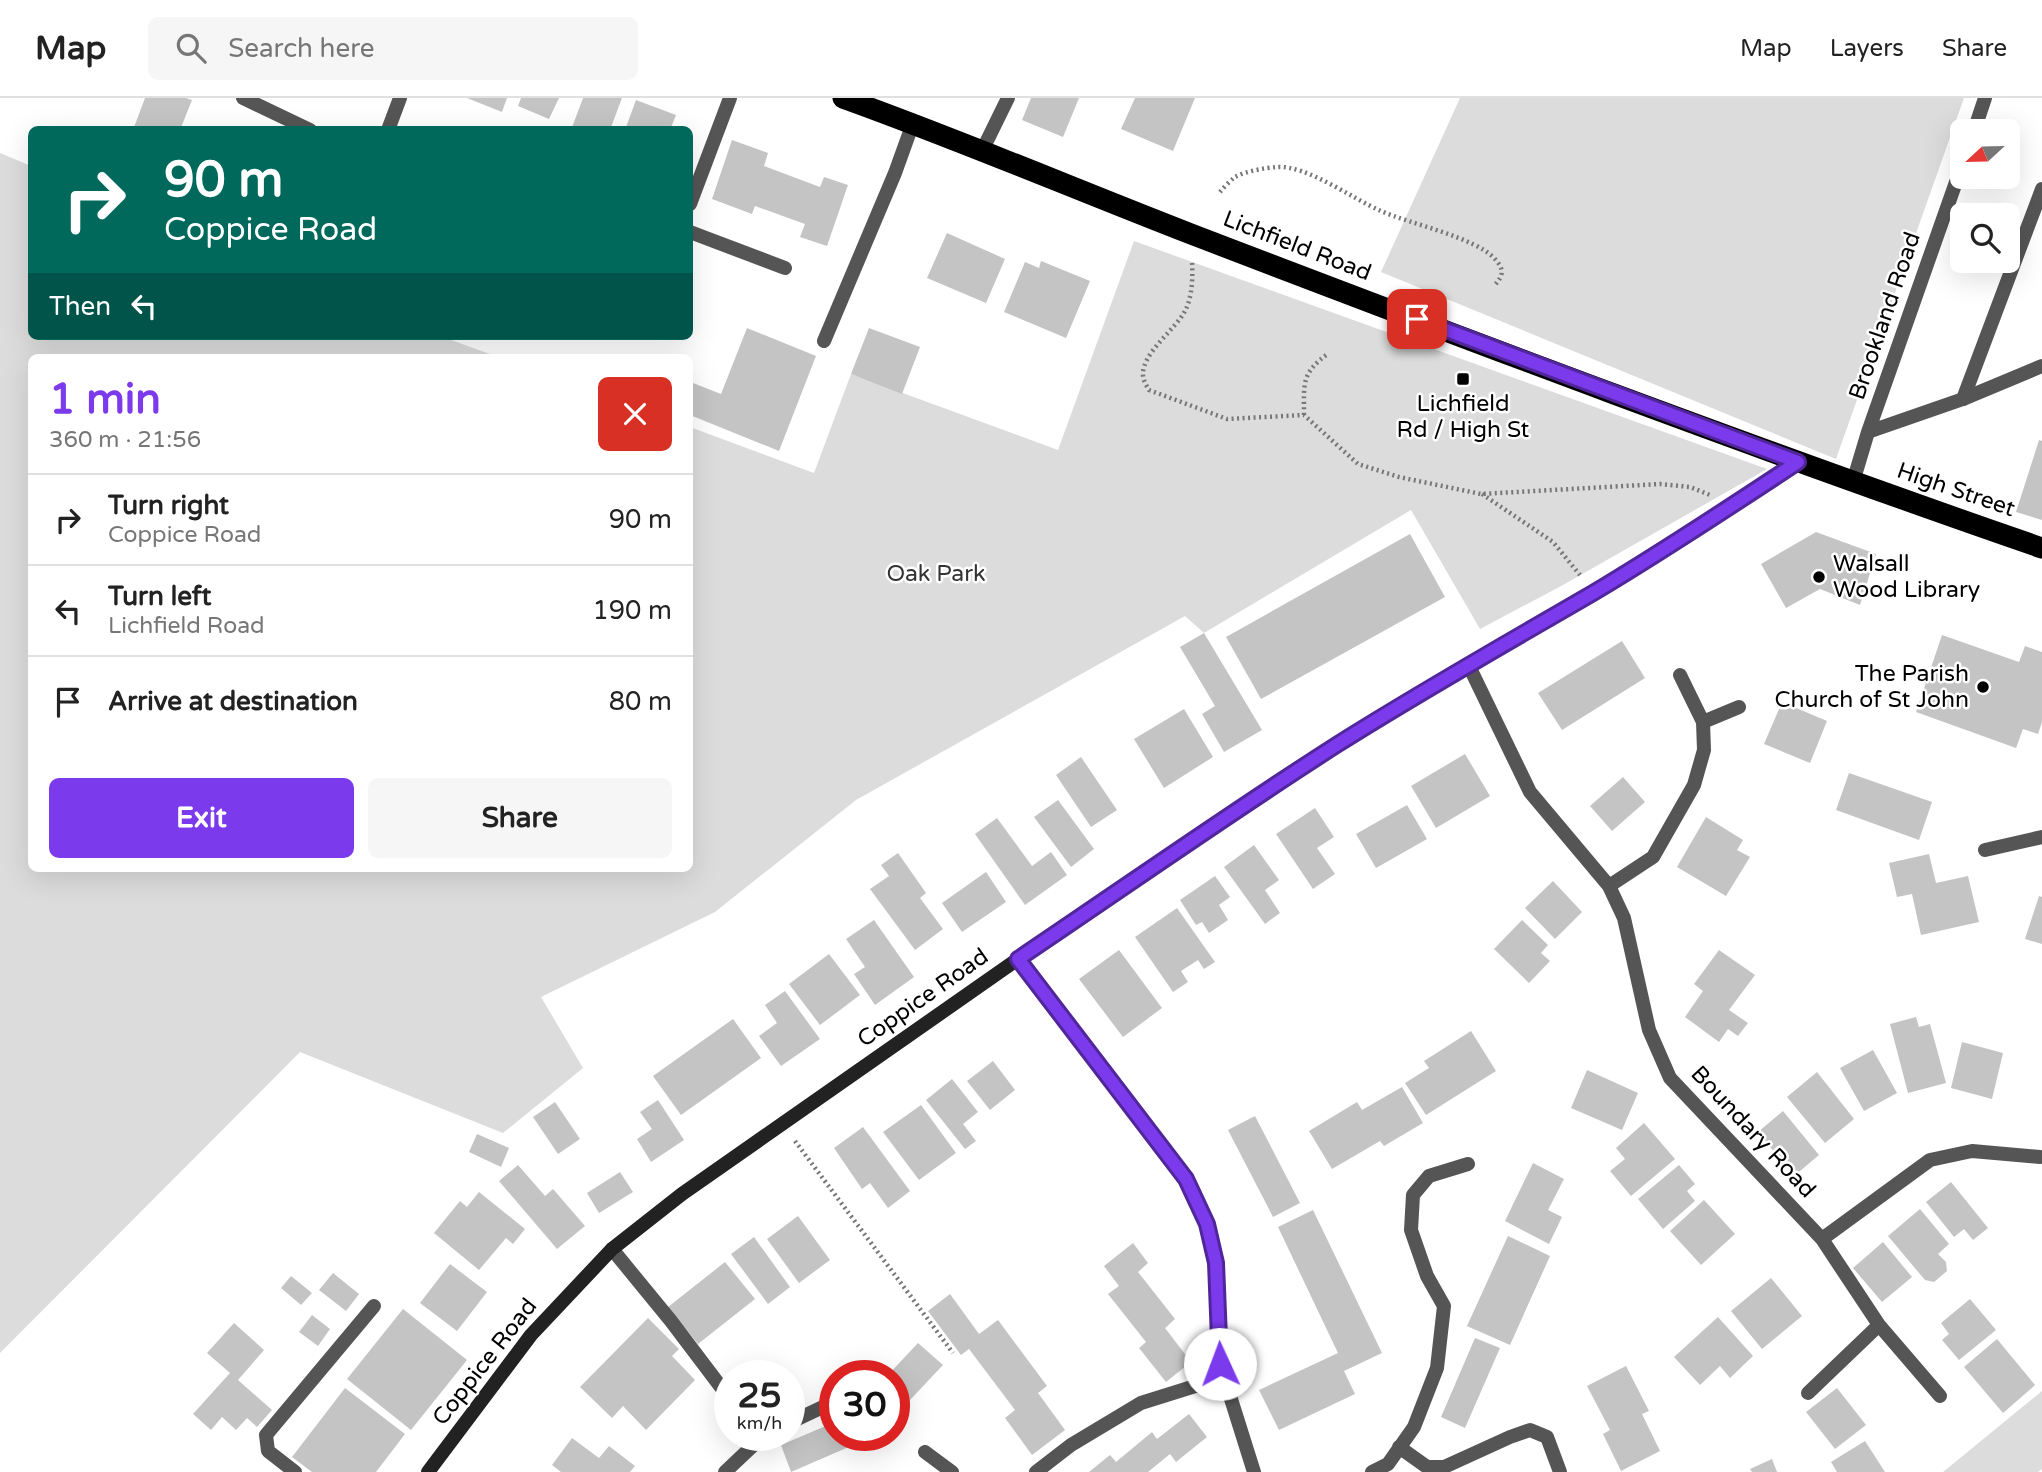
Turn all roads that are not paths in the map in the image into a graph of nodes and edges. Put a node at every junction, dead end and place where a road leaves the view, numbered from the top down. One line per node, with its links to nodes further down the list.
1 (243, 98): 9 (street)
2 (400, 98): 10 (street)
3 (730, 98): 14 (street)
4 (843, 98): 8 (highway, Lichfield Road)
5 (1008, 98): 11 (street)
6 (1985, 98): 7 (street)
7 (1977, 119)
8 (913, 123): 11 (highway, Lichfield Road); 17 (street)
9 (302, 126)
10 (390, 126)
11 (982, 151): 21 (highway, Lichfield Road)
12 (1954, 189): 20 (street, Brookland Road)
13 (2042, 189): 19 (street)
14 (693, 196)
15 (693, 233): 16 (street)
16 (785, 268)
17 (824, 341)
18 (2042, 366): 19 (street)
19 (1963, 399): 20 (street)
20 (1868, 432): 22 (street, Brookland Road)
21 (1798, 462): 22 (highway, Lichfield Road); 24 (main road, Coppice Road)
22 (1853, 482): 23 (highway, High Street)
23 (2042, 548)
24 (1468, 664): 30 (street, Boundary Road); 31 (main road, Coppice Road)
25 (1680, 675): 27 (street)
26 (1739, 707): 27 (street)
27 (1703, 722): 30 (street)
28 (2042, 837): 29 (street)
29 (1985, 850)
30 (1609, 886): 34 (street, Boundary Road)
31 (1018, 959): 35 (main road, Coppice Road); 38 (street)
32 (2041, 1156): 34 (street)
33 (1468, 1164): 42 (street)
34 (1822, 1239): 37 (street, Boundary Road)
35 (612, 1249): 39 (street); 46 (main road, Coppice Road)
36 (374, 1306): 45 (street)
37 (1879, 1325): 40 (street); 41 (street, Boundary Road)
38 (1224, 1377): 49 (street); 50 (street)
39 (714, 1378)
40 (1808, 1393)
41 (1940, 1396)
42 (1399, 1447): 51 (street); 52 (street)
43 (745, 1451): 47 (street)
44 (925, 1452): 48 (street)
45 (295, 1472)
46 (428, 1472)
47 (725, 1472)
48 (952, 1472)
49 (1036, 1472)
50 (1254, 1472)
51 (1372, 1472)
52 (1560, 1472)

